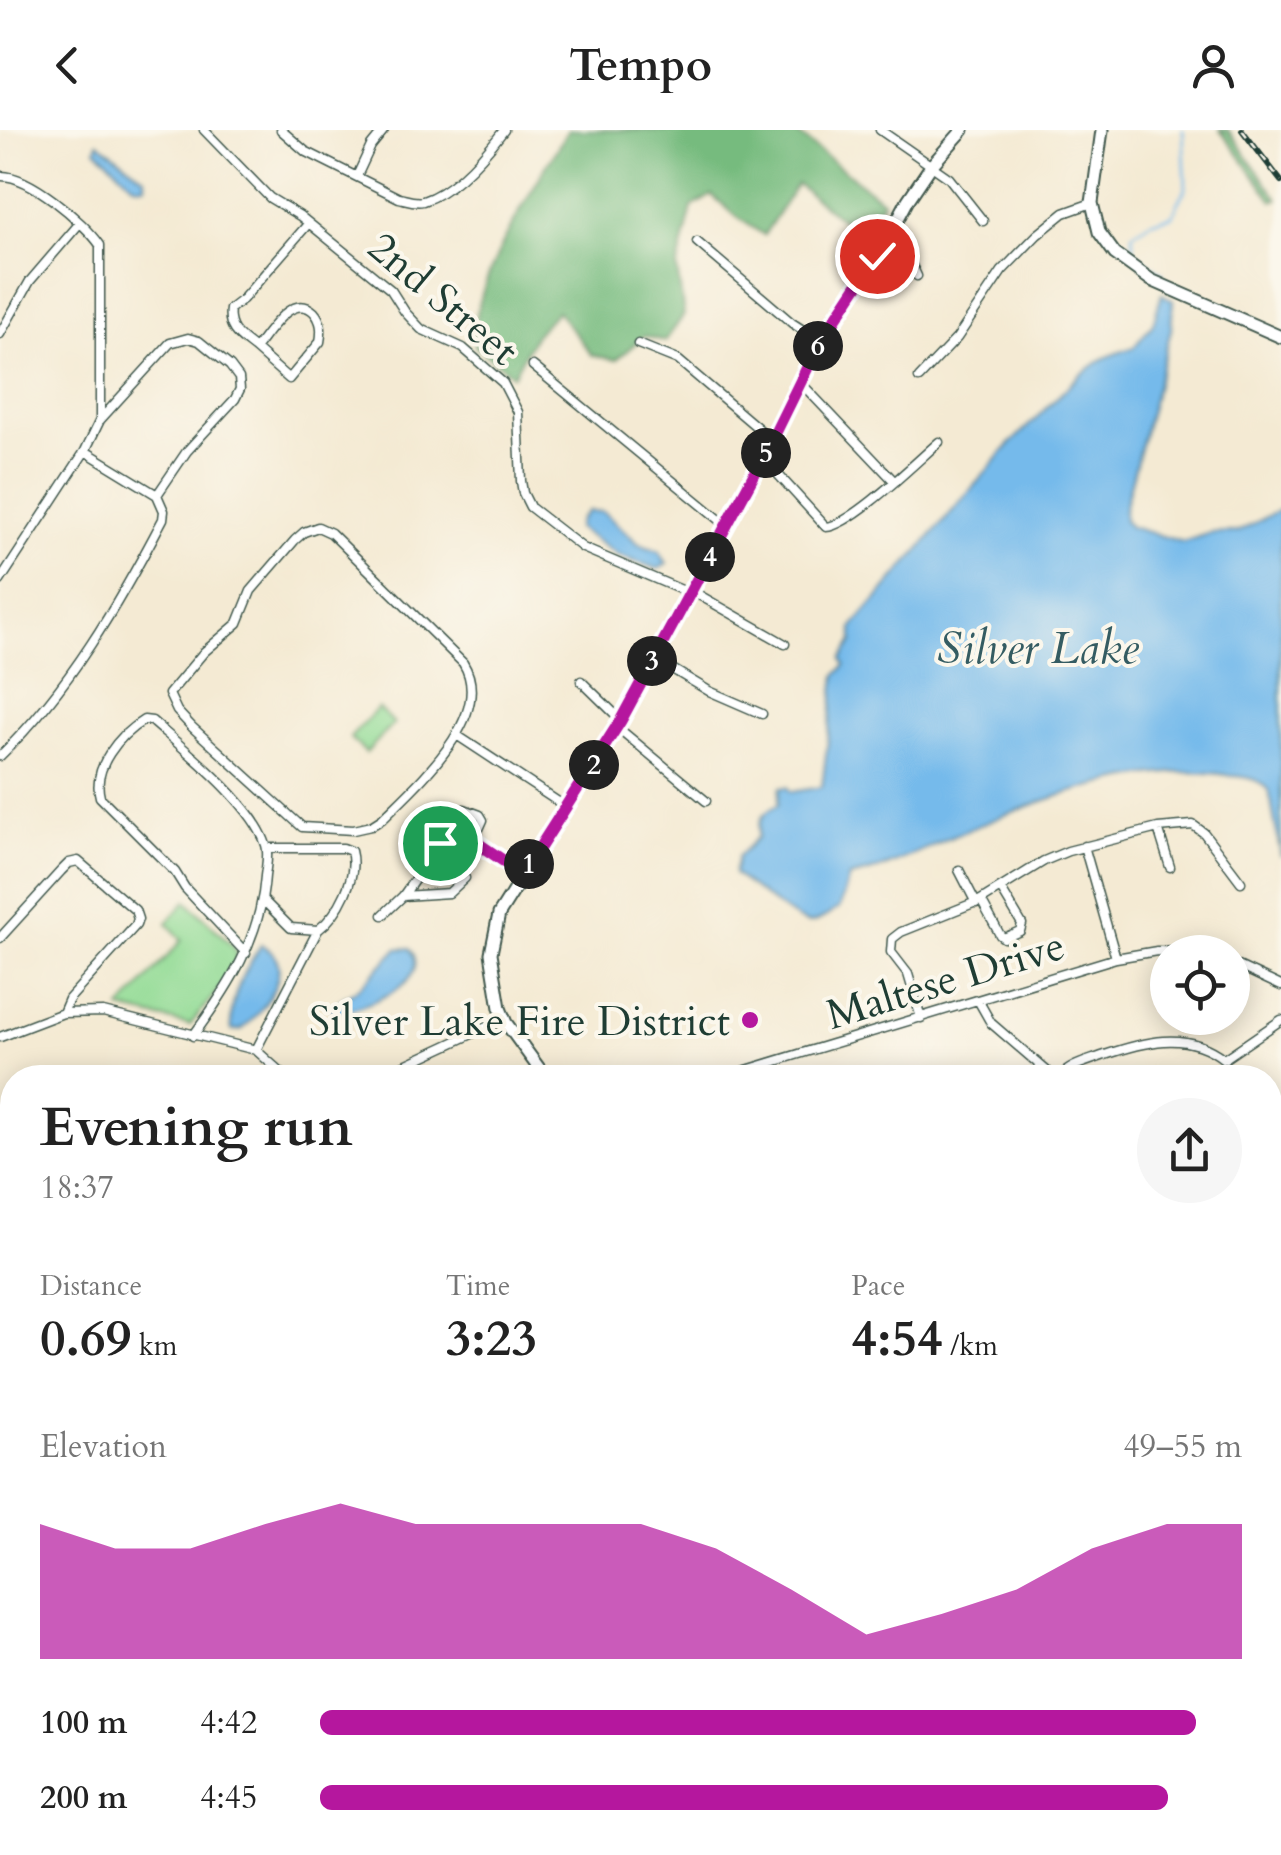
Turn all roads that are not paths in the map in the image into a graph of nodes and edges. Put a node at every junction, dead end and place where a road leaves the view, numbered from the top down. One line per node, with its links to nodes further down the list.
1 (204, 130): 14 (street, 2nd Street)
2 (281, 130): 10 (street)
3 (384, 130): 10 (street)
4 (504, 130): 10 (street)
5 (880, 130): 8 (street)
6 (963, 130): 8 (street)
7 (1102, 130): 11 (street)
8 (932, 166): 12 (street); 16 (street)
9 (0, 176): 13 (street)
10 (358, 176)
11 (1092, 203): 19 (street); 24 (street)
12 (982, 221)
13 (79, 224): 18 (street); 26 (street)
14 (308, 224): 22 (street); 35 (street, 2nd Street)
15 (697, 242): 20 (street)
16 (885, 243): 17 (street); 20 (street)
17 (918, 276)
18 (0, 334)
19 (1281, 337)
20 (820, 342): 25 (street)
21 (638, 344): 27 (street)
22 (255, 349): 22 (street)
23 (534, 366): 33 (street)
24 (919, 378)
25 (801, 384): 27 (street); 31 (street)
26 (100, 420): 29 (street); 32 (street)
27 (772, 440): 30 (street)
28 (939, 442): 31 (street)
29 (86, 451): 32 (street); 34 (street)
30 (763, 458): 31 (street); 33 (street)
31 (894, 481)
32 (158, 495): 42 (street)
33 (726, 525): 35 (street)
34 (0, 582)
35 (691, 593): 36 (street, 2nd Street); 37 (street)
36 (784, 644)
37 (654, 658): 39 (street); 40 (street)
38 (581, 681): 40 (street)
39 (762, 714)
40 (619, 724): 43 (street); 44 (street)
41 (458, 736): 41 (street); 44 (street)
42 (0, 756)
43 (706, 801)
44 (566, 807): 52 (street)
45 (452, 826): 47 (street); 47 (street); 56 (street)
46 (1158, 828): 48 (street); 50 (street); 54 (street)
47 (474, 840): 52 (street)
48 (1084, 846): 55 (street); 64 (street)
49 (267, 848): 57 (street); 60 (street); 62 (street)
50 (1170, 867)
51 (959, 870): 58 (street)
52 (523, 874): 69 (street)
53 (465, 878): 56 (street)
54 (1241, 882)
55 (1001, 888): 58 (street); 58 (street)
56 (403, 896): 59 (street)
57 (262, 898): 60 (street); 62 (street)
58 (978, 902): 70 (street)
59 (383, 914)
60 (318, 930): 74 (street)
61 (0, 938): 68 (street)
62 (246, 952): 73 (street)
63 (1150, 952): 64 (street, Maltese Drive)
64 (1116, 958): 67 (street, Maltese Drive)
65 (1250, 971): 66 (street)
66 (1281, 986)
67 (978, 1000): 70 (street, Maltese Drive); 79 (street)
68 (62, 1013): 72 (street); 73 (street)
69 (504, 1018): 76 (street); 77 (street)
70 (922, 1018): 78 (street, Maltese Drive)
71 (1281, 1020): 80 (street)
72 (1, 1036)
73 (193, 1036): 74 (street)
74 (256, 1050): 75 (street)
75 (273, 1065)
76 (405, 1065)
77 (537, 1065)
78 (764, 1065)
79 (1041, 1065)
80 (1076, 1065)

